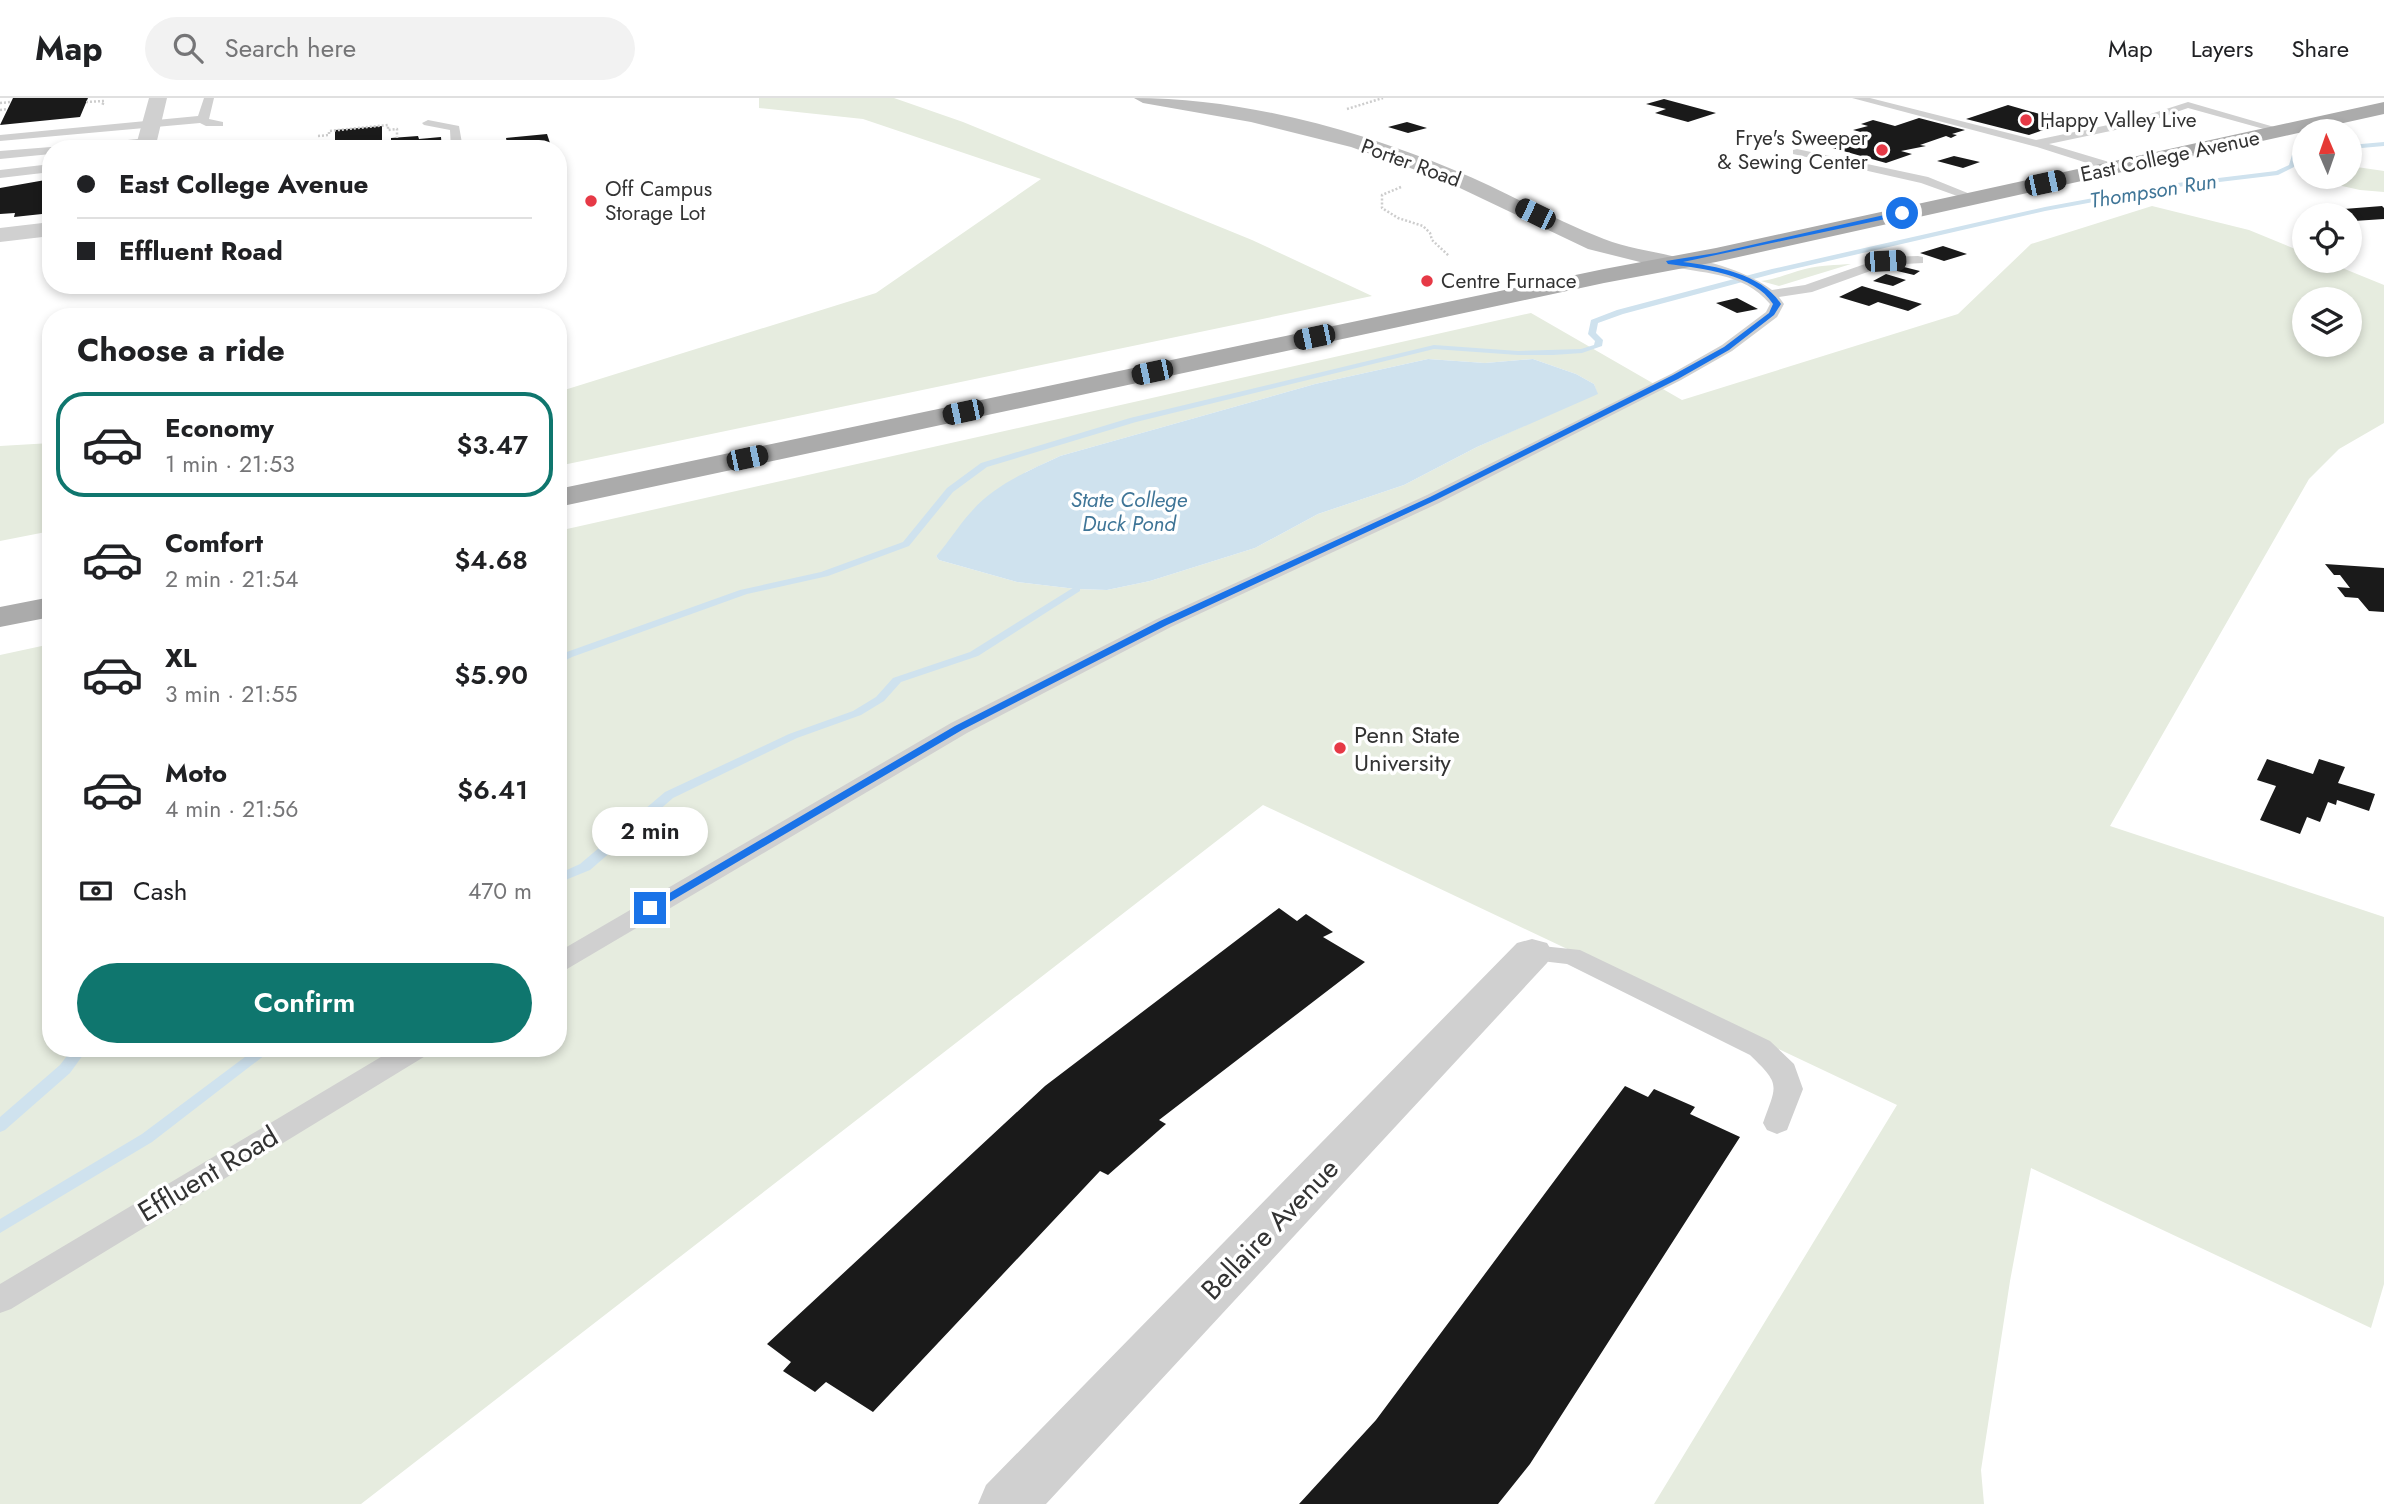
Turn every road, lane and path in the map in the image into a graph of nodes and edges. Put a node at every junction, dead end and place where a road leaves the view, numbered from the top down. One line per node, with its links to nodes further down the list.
1 (158, 98): 20 (street)
2 (209, 98): 11 (lane)
3 (1143, 98): 31 (street, Porter Road)
4 (1857, 98): 24 (lane)
5 (11, 102): 7 (path)
6 (2192, 102): 16 (lane); 24 (lane)
7 (0, 103)
8 (2384, 108): 16 (main road, East College Avenue)
9 (7, 109): 10 (path)
10 (0, 110)
11 (203, 119): 13 (lane); 20 (lane)
12 (428, 123): 23 (lane)
13 (219, 124)
14 (388, 130): 15 (path); 17 (path); 21 (path)
15 (382, 131)
16 (2282, 131): 28 (main road, East College Avenue)
17 (329, 135): 18 (path); 22 (path)
18 (335, 135)
19 (0, 138): 20 (lane)
20 (148, 138)
21 (397, 138)
22 (298, 140)
23 (457, 140)
24 (2035, 143): 28 (lane)
25 (42, 151): 27 (lane)
26 (1797, 152): 32 (lane)
27 (0, 155)
28 (2115, 168): 32 (main road, East College Avenue)
29 (42, 169): 30 (lane)
30 (0, 174)
31 (1450, 175): 35 (path); 37 (street, Porter Road)
32 (1974, 198): 37 (main road, East College Avenue)
33 (42, 230): 34 (street)
34 (0, 235)
35 (1449, 256)
36 (1918, 260): 38 (lane)
37 (1668, 262): 38 (lane); 39 (main road, East College Avenue)
38 (1771, 294): 43 (lane)
39 (567, 496)
40 (42, 609): 41 (main road)
41 (0, 618)
42 (1532, 953): 45 (lane); 47 (street, Bellaire Avenue)
43 (567, 958)
44 (402, 1057): 46 (lane, Effluent Road)
45 (1777, 1123)
46 (0, 1300)
47 (1007, 1504)

